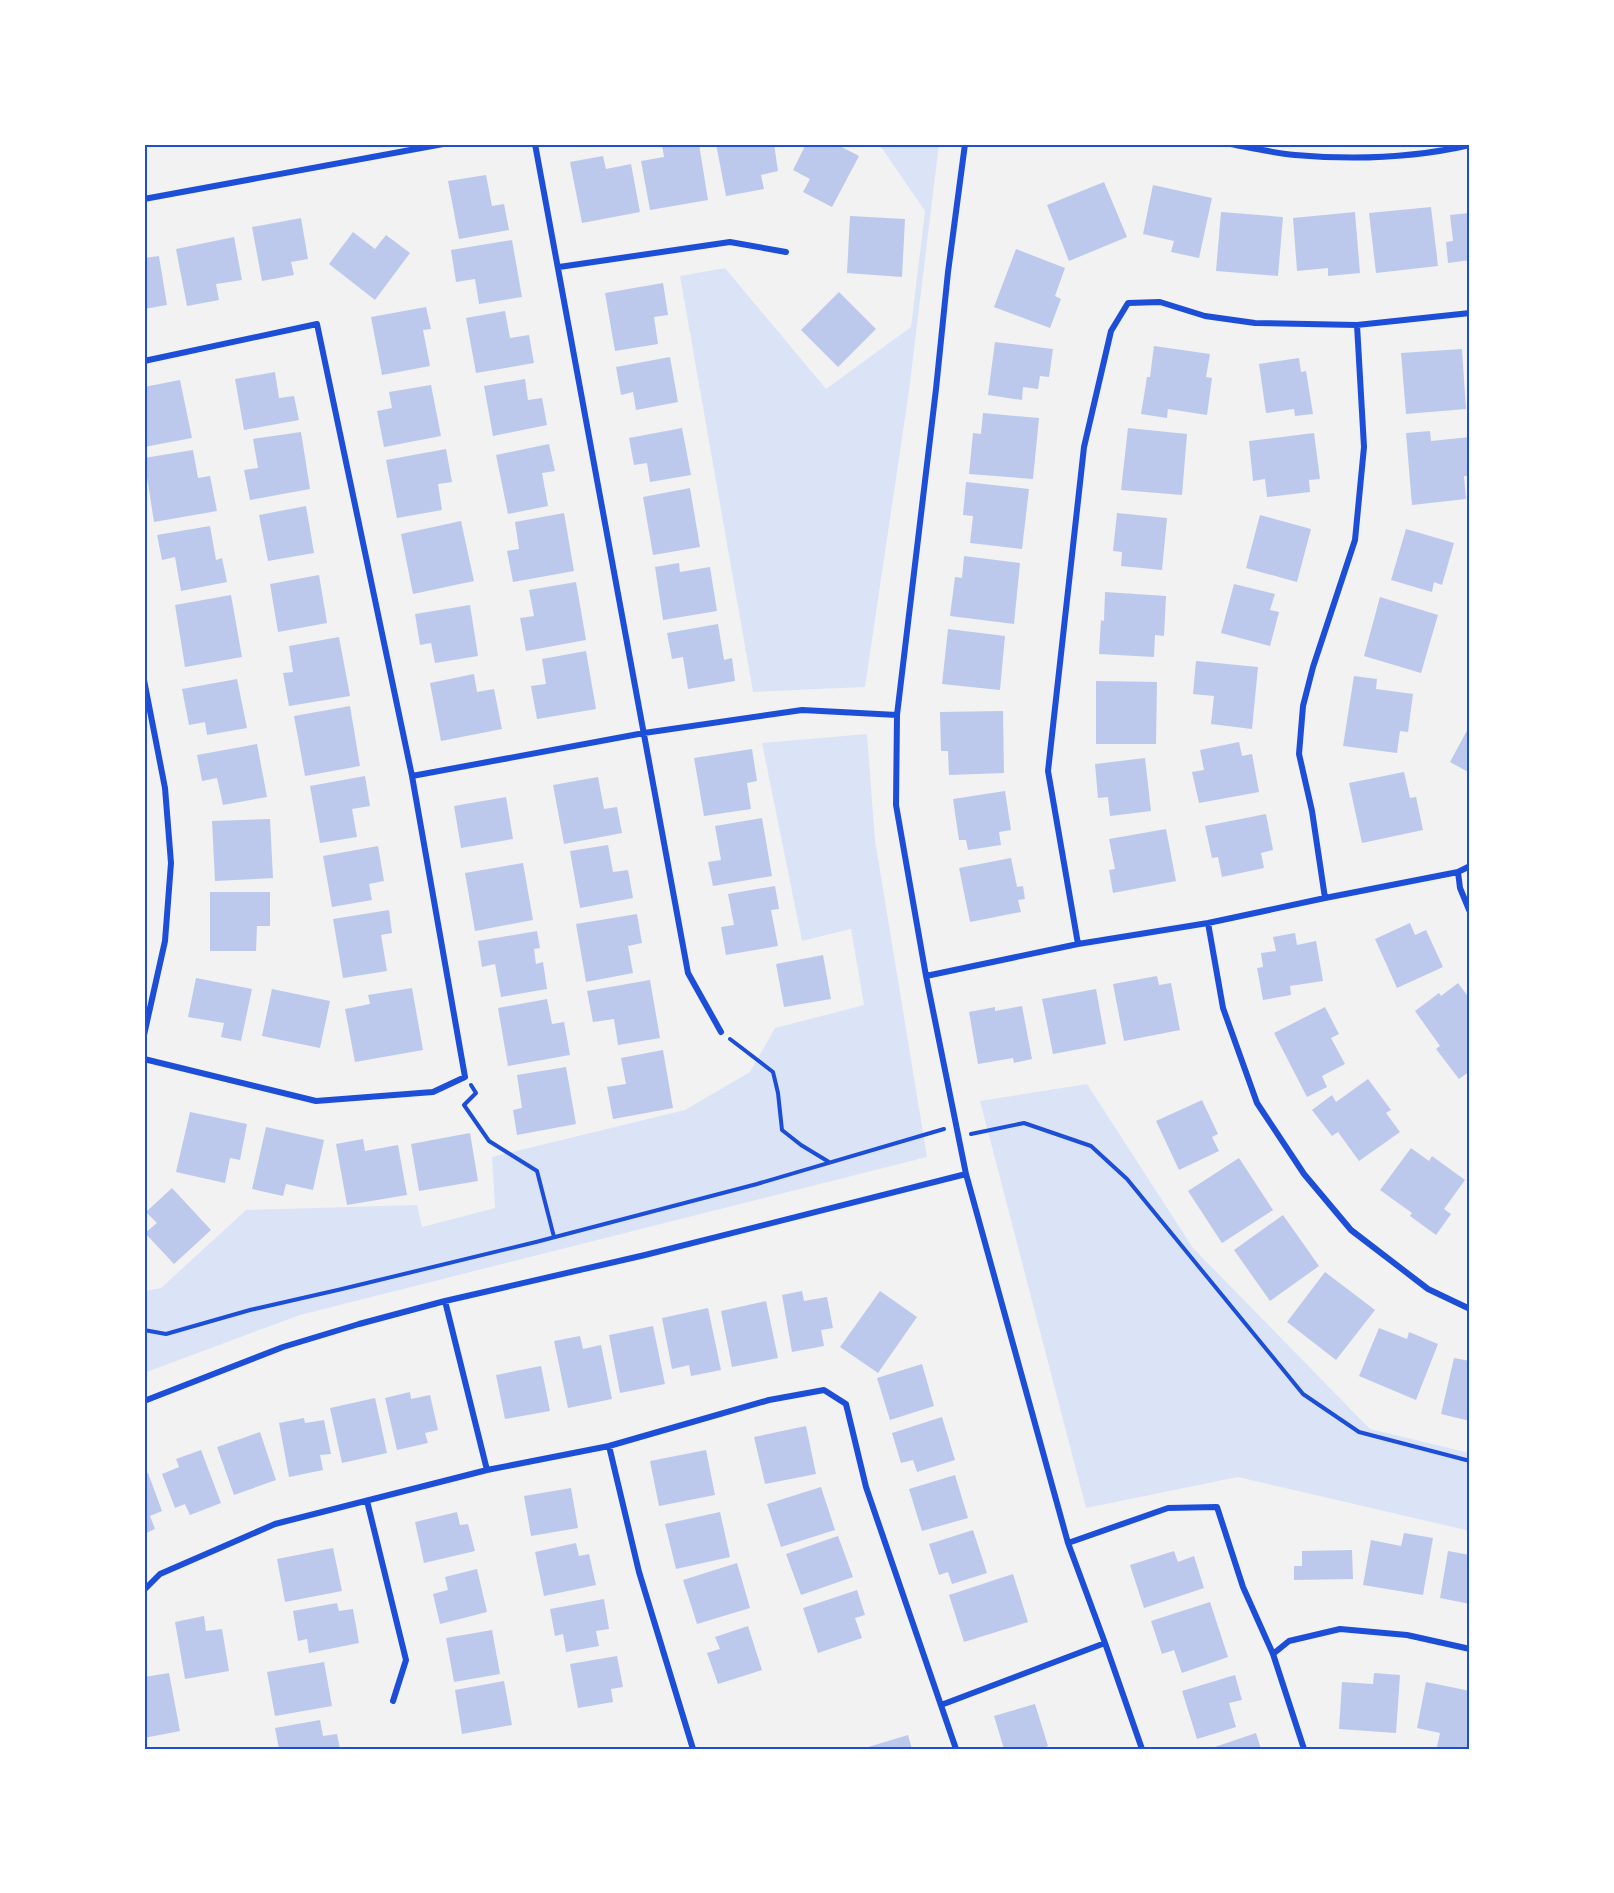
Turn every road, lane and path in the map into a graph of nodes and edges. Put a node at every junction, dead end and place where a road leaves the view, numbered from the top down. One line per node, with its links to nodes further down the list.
1 (443, 144): 6 (street)
2 (535, 144): 8 (street)
3 (965, 144): 13 (street)
4 (1231, 144): 5 (street)
5 (1470, 146)
6 (144, 199)
7 (786, 252): 8 (street)
8 (559, 267): 14 (street)
9 (1470, 313): 10 (street)
10 (1357, 325): 18 (street); 21 (street)
11 (144, 360): 15 (street)
12 (144, 680): 24 (street)
13 (897, 715): 14 (street); 22 (street)
14 (644, 733): 15 (street); 23 (street)
15 (412, 776): 26 (street)
16 (1470, 866): 17 (street)
17 (1458, 872): 18 (street); 19 (street)
18 (1325, 898): 20 (street)
19 (1470, 912)
20 (1208, 923): 21 (street); 33 (street)
21 (1078, 944): 22 (street)
22 (926, 976): 27 (street)
23 (721, 1032): 29 (path)
24 (144, 1035)
25 (144, 1059): 26 (street)
26 (465, 1077): 31 (path)
27 (956, 1125): 28 (street); 29 (path)
28 (958, 1136): 30 (street); 37 (path)
29 (829, 1163): 31 (path)
30 (966, 1174): 32 (street); 40 (street)
31 (554, 1237): 34 (path)
32 (445, 1301): 35 (street); 38 (street)
33 (1470, 1309)
34 (144, 1330)
35 (144, 1401)
36 (609, 1446): 38 (street); 46 (street); 47 (street)
37 (1470, 1461)
38 (487, 1470): 39 (street)
39 (367, 1501): 41 (street); 45 (street)
40 (1068, 1543): 42 (street); 44 (street)
41 (144, 1590)
42 (1105, 1643): 46 (street); 49 (street)
43 (1470, 1649): 44 (street)
44 (1273, 1654): 50 (street)
45 (393, 1701)
46 (941, 1705): 48 (street)
47 (693, 1749)
48 (956, 1749)
49 (1142, 1749)
50 (1304, 1749)

